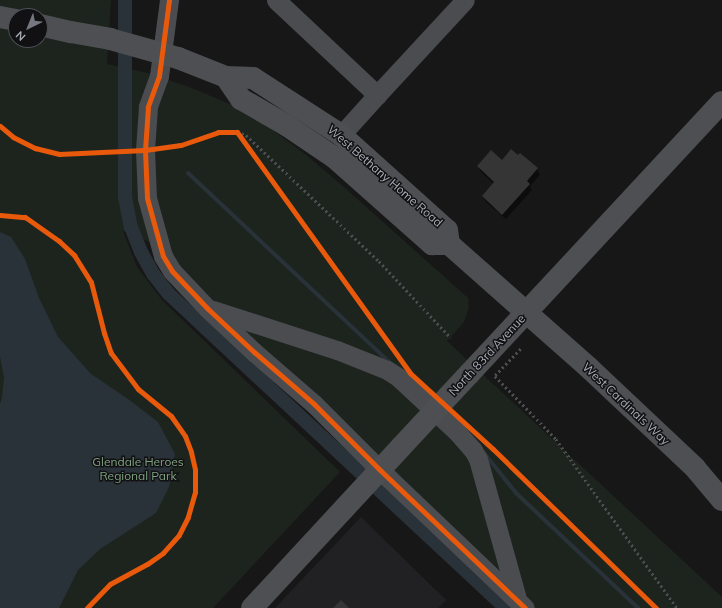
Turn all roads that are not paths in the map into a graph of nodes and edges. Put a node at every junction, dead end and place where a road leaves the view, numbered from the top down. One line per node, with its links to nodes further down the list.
1 (276, 0): 6 (lane)
2 (465, 0): 6 (lane)
3 (166, 4): 10 (lane)
4 (48, 27): 5 (main road, West Bethany Home Road, bridge)
5 (226, 77): 8 (main road, West Bethany Home Road); 9 (main road, West Bethany Home Road)
6 (377, 95): 8 (lane)
7 (722, 102): 11 (main road, North 83rd Avenue)
8 (341, 134): 9 (main road, West Bethany Home Road)
9 (449, 244): 11 (main road, West Bethany Home Road)
10 (208, 308): 12 (lane); 14 (lane)
11 (526, 313): 12 (main road, North 83rd Avenue, bridge); 13 (main road, West Cardinals Way)
12 (380, 470): 14 (lane); 15 (main road, North 83rd Avenue)
13 (722, 500)
14 (521, 605)
15 (252, 608)

